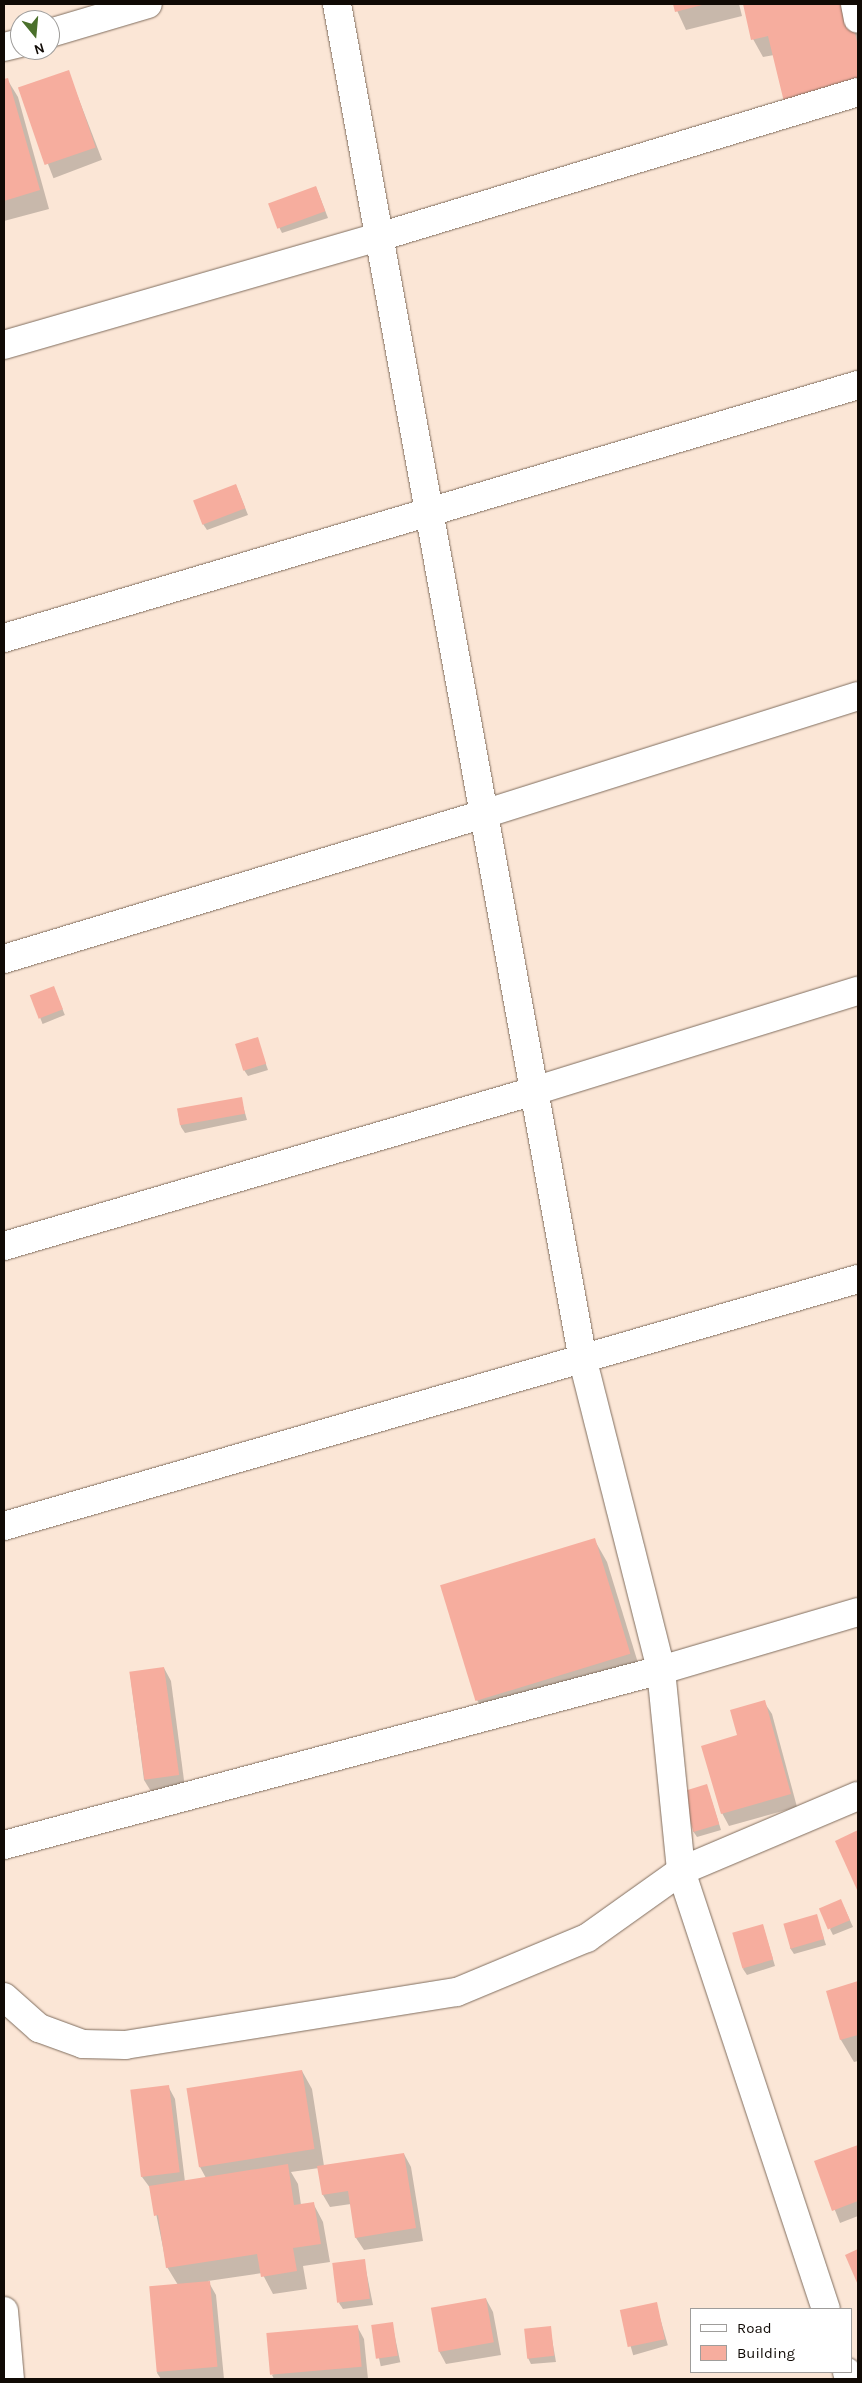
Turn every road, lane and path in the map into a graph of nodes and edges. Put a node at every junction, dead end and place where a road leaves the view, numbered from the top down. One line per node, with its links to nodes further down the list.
1 (148, 4): 5 (street)
2 (337, 4): 7 (street)
3 (856, 4): 4 (street)
4 (858, 19)
5 (60, 31)
6 (858, 92): 7 (street)
7 (379, 237): 8 (street); 10 (street)
8 (4, 345)
9 (858, 385): 10 (street)
10 (429, 514): 11 (street); 13 (street)
11 (4, 638)
12 (858, 696): 13 (street)
13 (484, 814): 14 (street); 16 (street)
14 (4, 959)
15 (858, 991): 16 (street)
16 (534, 1091): 17 (street); 19 (street)
17 (4, 1246)
18 (858, 1279): 19 (street)
19 (583, 1362): 20 (street); 22 (street)
20 (4, 1526)
21 (858, 1612): 22 (street)
22 (661, 1670): 24 (street); 25 (street)
23 (858, 1796): 25 (street)
24 (4, 1845)
25 (681, 1871): 26 (street); 27 (street)
26 (4, 1997)
27 (826, 2308)
28 (4, 2311): 29 (street)
29 (10, 2379)

